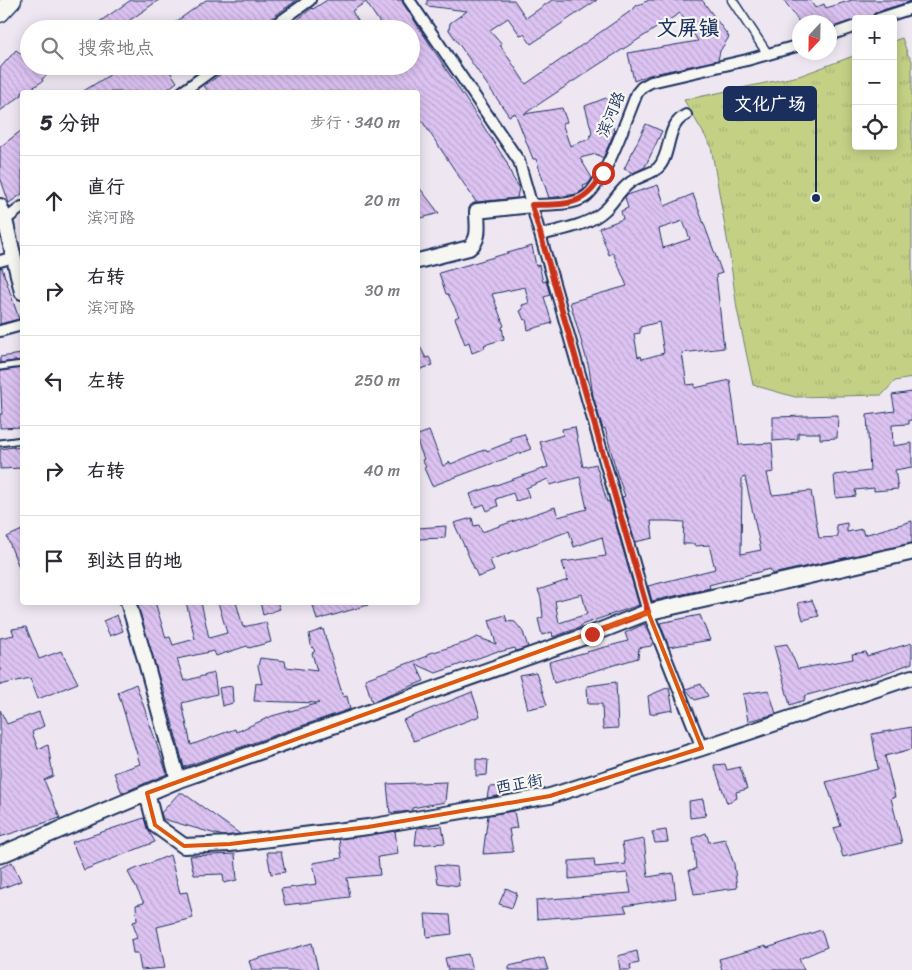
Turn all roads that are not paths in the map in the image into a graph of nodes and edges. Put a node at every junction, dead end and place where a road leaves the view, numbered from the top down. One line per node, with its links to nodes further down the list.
1 (12, 0): 6 (highway)
2 (310, 0): 8 (street)
3 (409, 0): 16 (street)
4 (732, 0): 12 (street)
5 (912, 8): 7 (street)
6 (0, 12)
7 (890, 15)
8 (282, 20)
9 (852, 27): 10 (street)
10 (837, 33)
11 (792, 47): 12 (street, 滨河路)
12 (768, 53): 16 (street, 滨河路)
13 (206, 75): 14 (street)
14 (185, 90)
15 (686, 115): 19 (street)
16 (532, 205): 19 (street); 21 (street, 滨河路)
17 (20, 208): 18 (street)
18 (2, 213): 20 (street)
19 (541, 234): 31 (street)
20 (7, 259): 22 (street)
21 (420, 260)
22 (20, 288)
23 (20, 326): 24 (street)
24 (0, 331)
25 (20, 364): 26 (lane)
26 (0, 367)
27 (20, 440): 28 (lane)
28 (0, 443)
29 (912, 552): 31 (main road)
30 (129, 605): 34 (street)
31 (648, 612): 33 (street); 34 (main road)
32 (912, 677): 33 (street, 西正街)
33 (702, 748): 35 (street, 西正街)
34 (178, 780): 35 (main road)
35 (147, 794): 36 (main road)
36 (0, 855)

